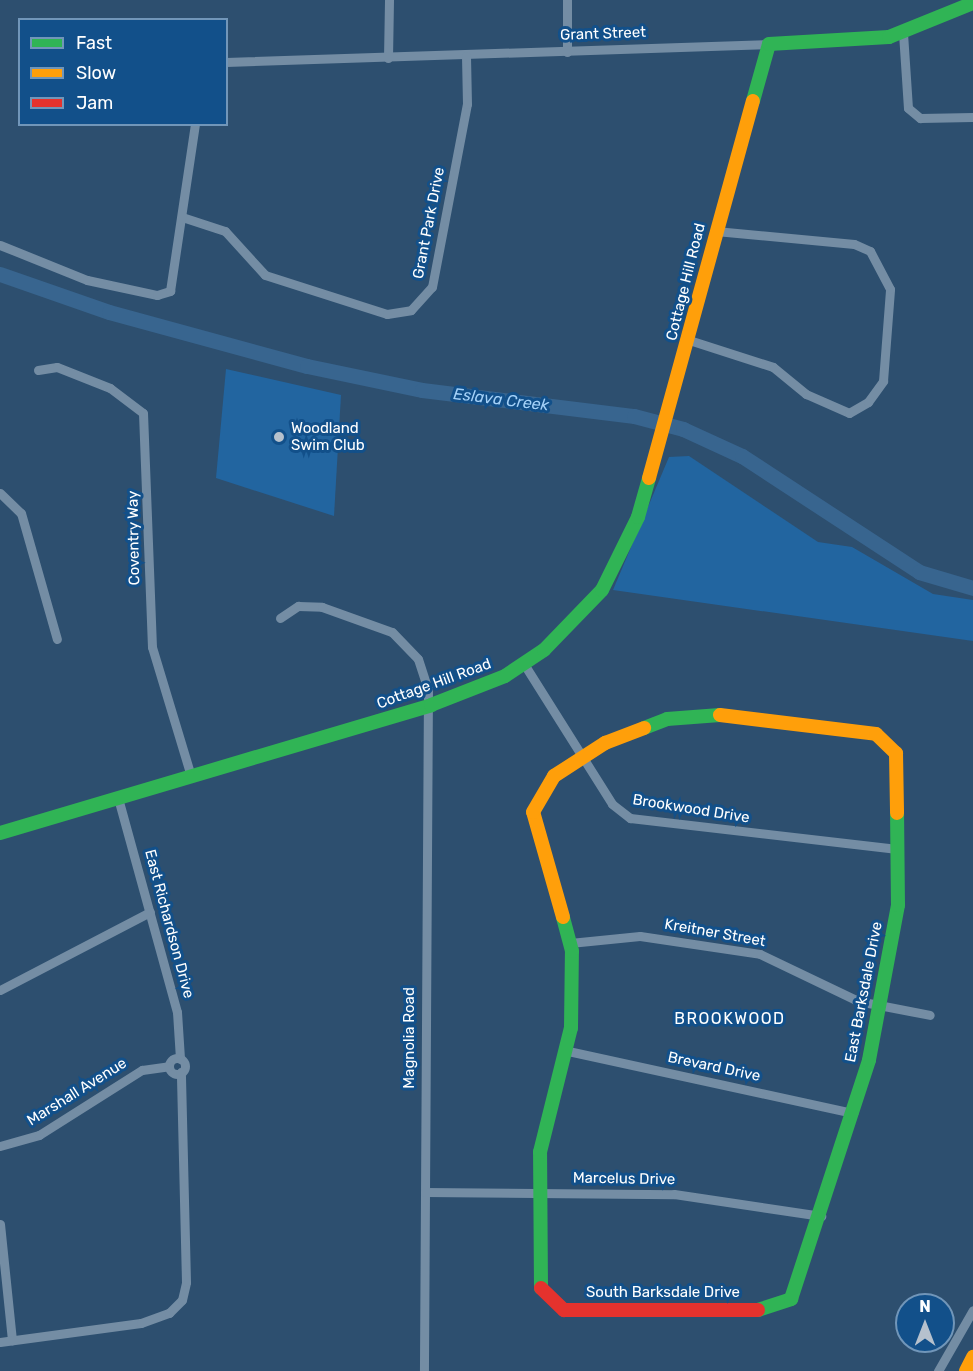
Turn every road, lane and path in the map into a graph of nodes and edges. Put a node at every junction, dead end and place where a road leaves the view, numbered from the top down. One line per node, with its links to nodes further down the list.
1 (389, 0): 9 (street)
2 (567, 0): 7 (street)
3 (973, 3): 4 (street, Grant Street)
4 (903, 33): 6 (street, Grant Street); 12 (street)
5 (769, 44): 6 (street, Grant Street); 7 (street, Grant Street); 11 (street, Cottage Hill Road)
6 (790, 44): 11 (street, Cottage Hill Road)
7 (567, 52): 8 (street, Grant Street)
8 (466, 56): 9 (street, Grant Street); 14 (street, Grant Park Drive)
9 (388, 58): 10 (street, Grant Street)
10 (228, 62)
11 (764, 69): 15 (street, Cottage Hill Road)
12 (973, 117)
13 (195, 126): 14 (street)
14 (182, 217): 16 (street)
15 (716, 231): 17 (street, Cottage Hill Road); 17 (street)
16 (0, 245)
17 (689, 340): 22 (street, Cottage Hill Road)
18 (38, 370): 25 (street, Coventry Way)
19 (0, 493): 21 (street)
20 (280, 618): 23 (street, Magnolia Road)
21 (57, 639)
22 (524, 664): 23 (street, Cottage Hill Road); 24 (street, Brookwood Drive)
23 (430, 705): 25 (street, Cottage Hill Road); 40 (street, Magnolia Road)
24 (583, 756): 28 (street, Brookwood Drive); 28 (street, East Barksdale Drive); 30 (street, East Barksdale Drive)
25 (190, 776): 26 (street, Cottage Hill Road)
26 (118, 798): 27 (street, Cottage Hill Road); 29 (street, East Richardson Drive)
27 (0, 833)
28 (897, 849): 32 (street, East Barksdale Drive)
29 (150, 912): 31 (street); 35 (street, East Richardson Drive)
30 (570, 944): 32 (street, Kreitner Street); 34 (street, East Barksdale Drive)
31 (0, 990)
32 (881, 1006): 33 (street, Kreitner Street); 38 (street, East Barksdale Drive)
33 (930, 1015)
34 (568, 1051): 38 (street, Brevard Drive); 41 (street, East Barksdale Drive)
35 (180, 1059): 36 (street); 37 (street, East Richardson Drive)
36 (170, 1066): 37 (street); 39 (street, Marshall Avenue)
37 (181, 1072): 47 (street)
38 (853, 1113): 42 (street, East Barksdale Drive)
39 (0, 1146)
40 (424, 1192): 41 (street, Marcelus Drive); 50 (street, Magnolia Road)
41 (539, 1192): 42 (street, Marcelus Drive); 44 (street, East Barksdale Drive)
42 (821, 1216): 45 (street, East Barksdale Drive)
43 (0, 1224): 47 (street)
44 (561, 1308): 45 (street, South Barksdale Drive)
45 (765, 1309)
46 (973, 1310): 51 (street)
47 (12, 1340): 48 (street)
48 (0, 1342)
49 (973, 1357): 52 (street)
50 (424, 1371)
51 (938, 1371)
52 (966, 1371)

